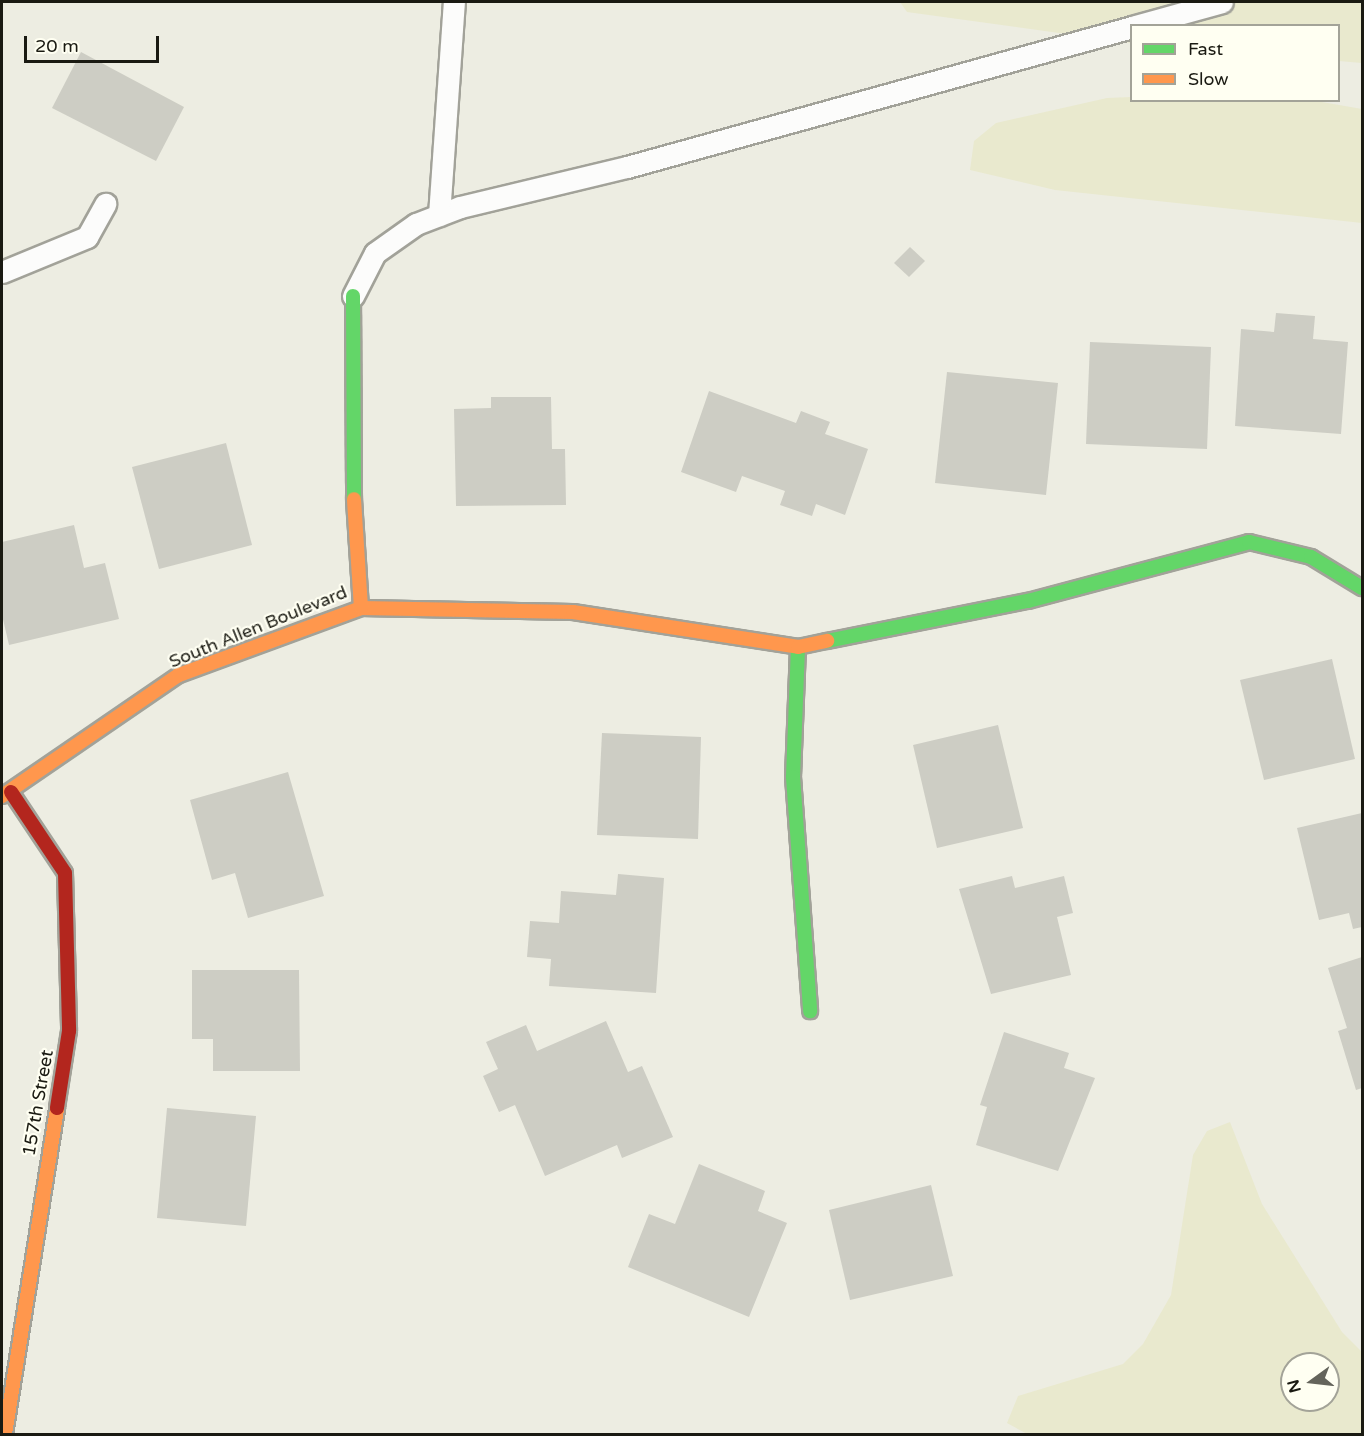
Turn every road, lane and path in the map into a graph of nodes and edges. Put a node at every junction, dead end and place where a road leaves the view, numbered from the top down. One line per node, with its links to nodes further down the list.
1 (454, 2): 6 (lane)
2 (1222, 2): 3 (lane)
3 (1140, 24)
4 (1130, 27): 6 (lane)
5 (105, 204): 7 (lane)
6 (439, 215): 8 (lane)
7 (2, 272)
8 (353, 296): 10 (street, South Allen Boulevard)
9 (1362, 588): 11 (street)
10 (361, 608): 11 (street); 12 (street, South Allen Boulevard)
11 (798, 646): 13 (street)
12 (6, 794): 14 (street, 157th Street)
13 (810, 1011)
14 (5, 1434)

